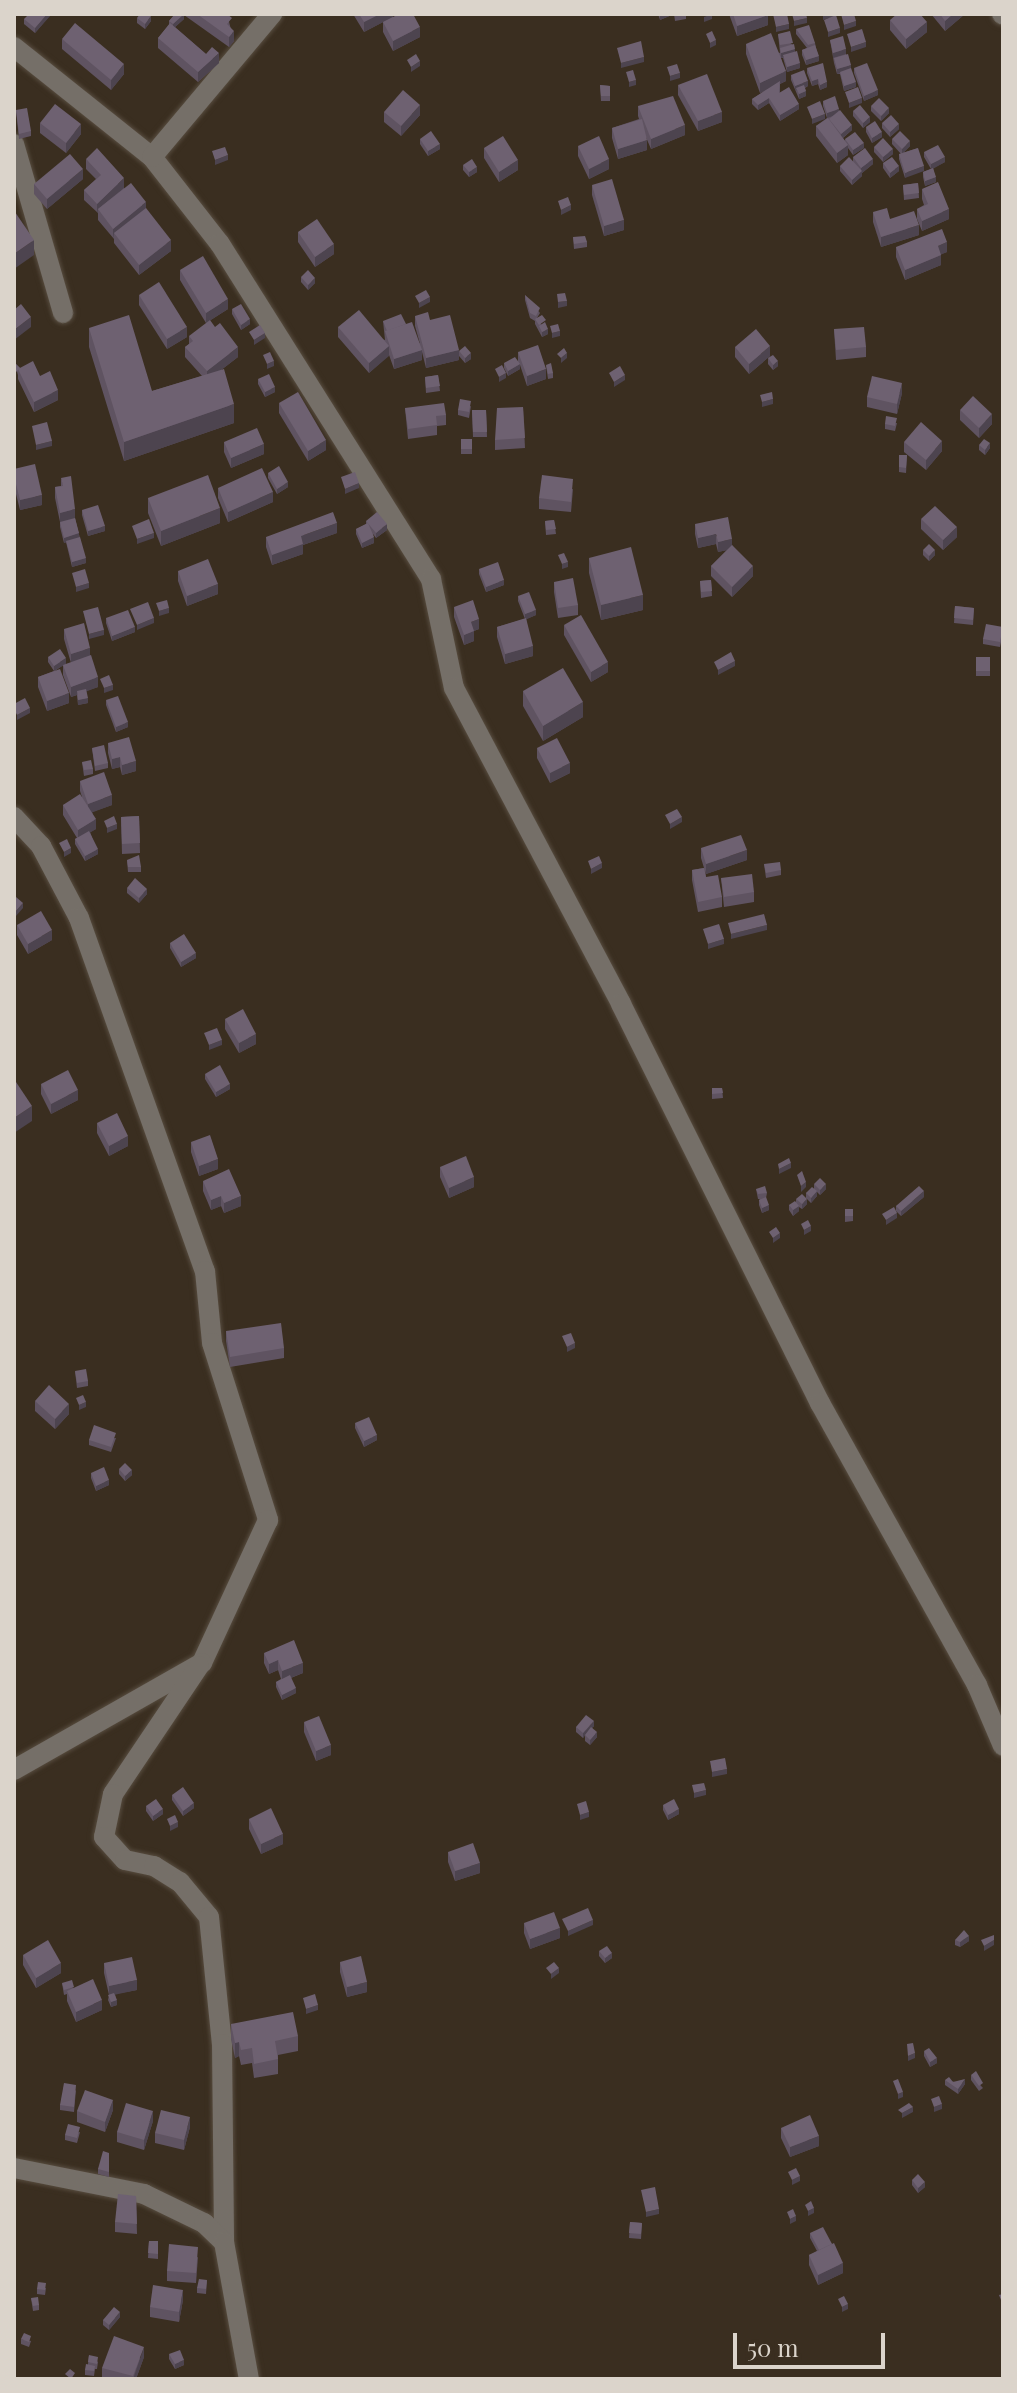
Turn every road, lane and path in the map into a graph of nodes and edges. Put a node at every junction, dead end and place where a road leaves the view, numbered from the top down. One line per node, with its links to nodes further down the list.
1 (272, 14): 4 (street)
2 (14, 47): 4 (street)
3 (14, 144): 5 (street)
4 (152, 157): 8 (street)
5 (63, 313)
6 (14, 817): 7 (street)
7 (202, 1663): 9 (street); 11 (street)
8 (1003, 1746)
9 (14, 1770)
10 (14, 2168): 11 (street)
11 (224, 2242): 12 (street)
12 (249, 2379)

